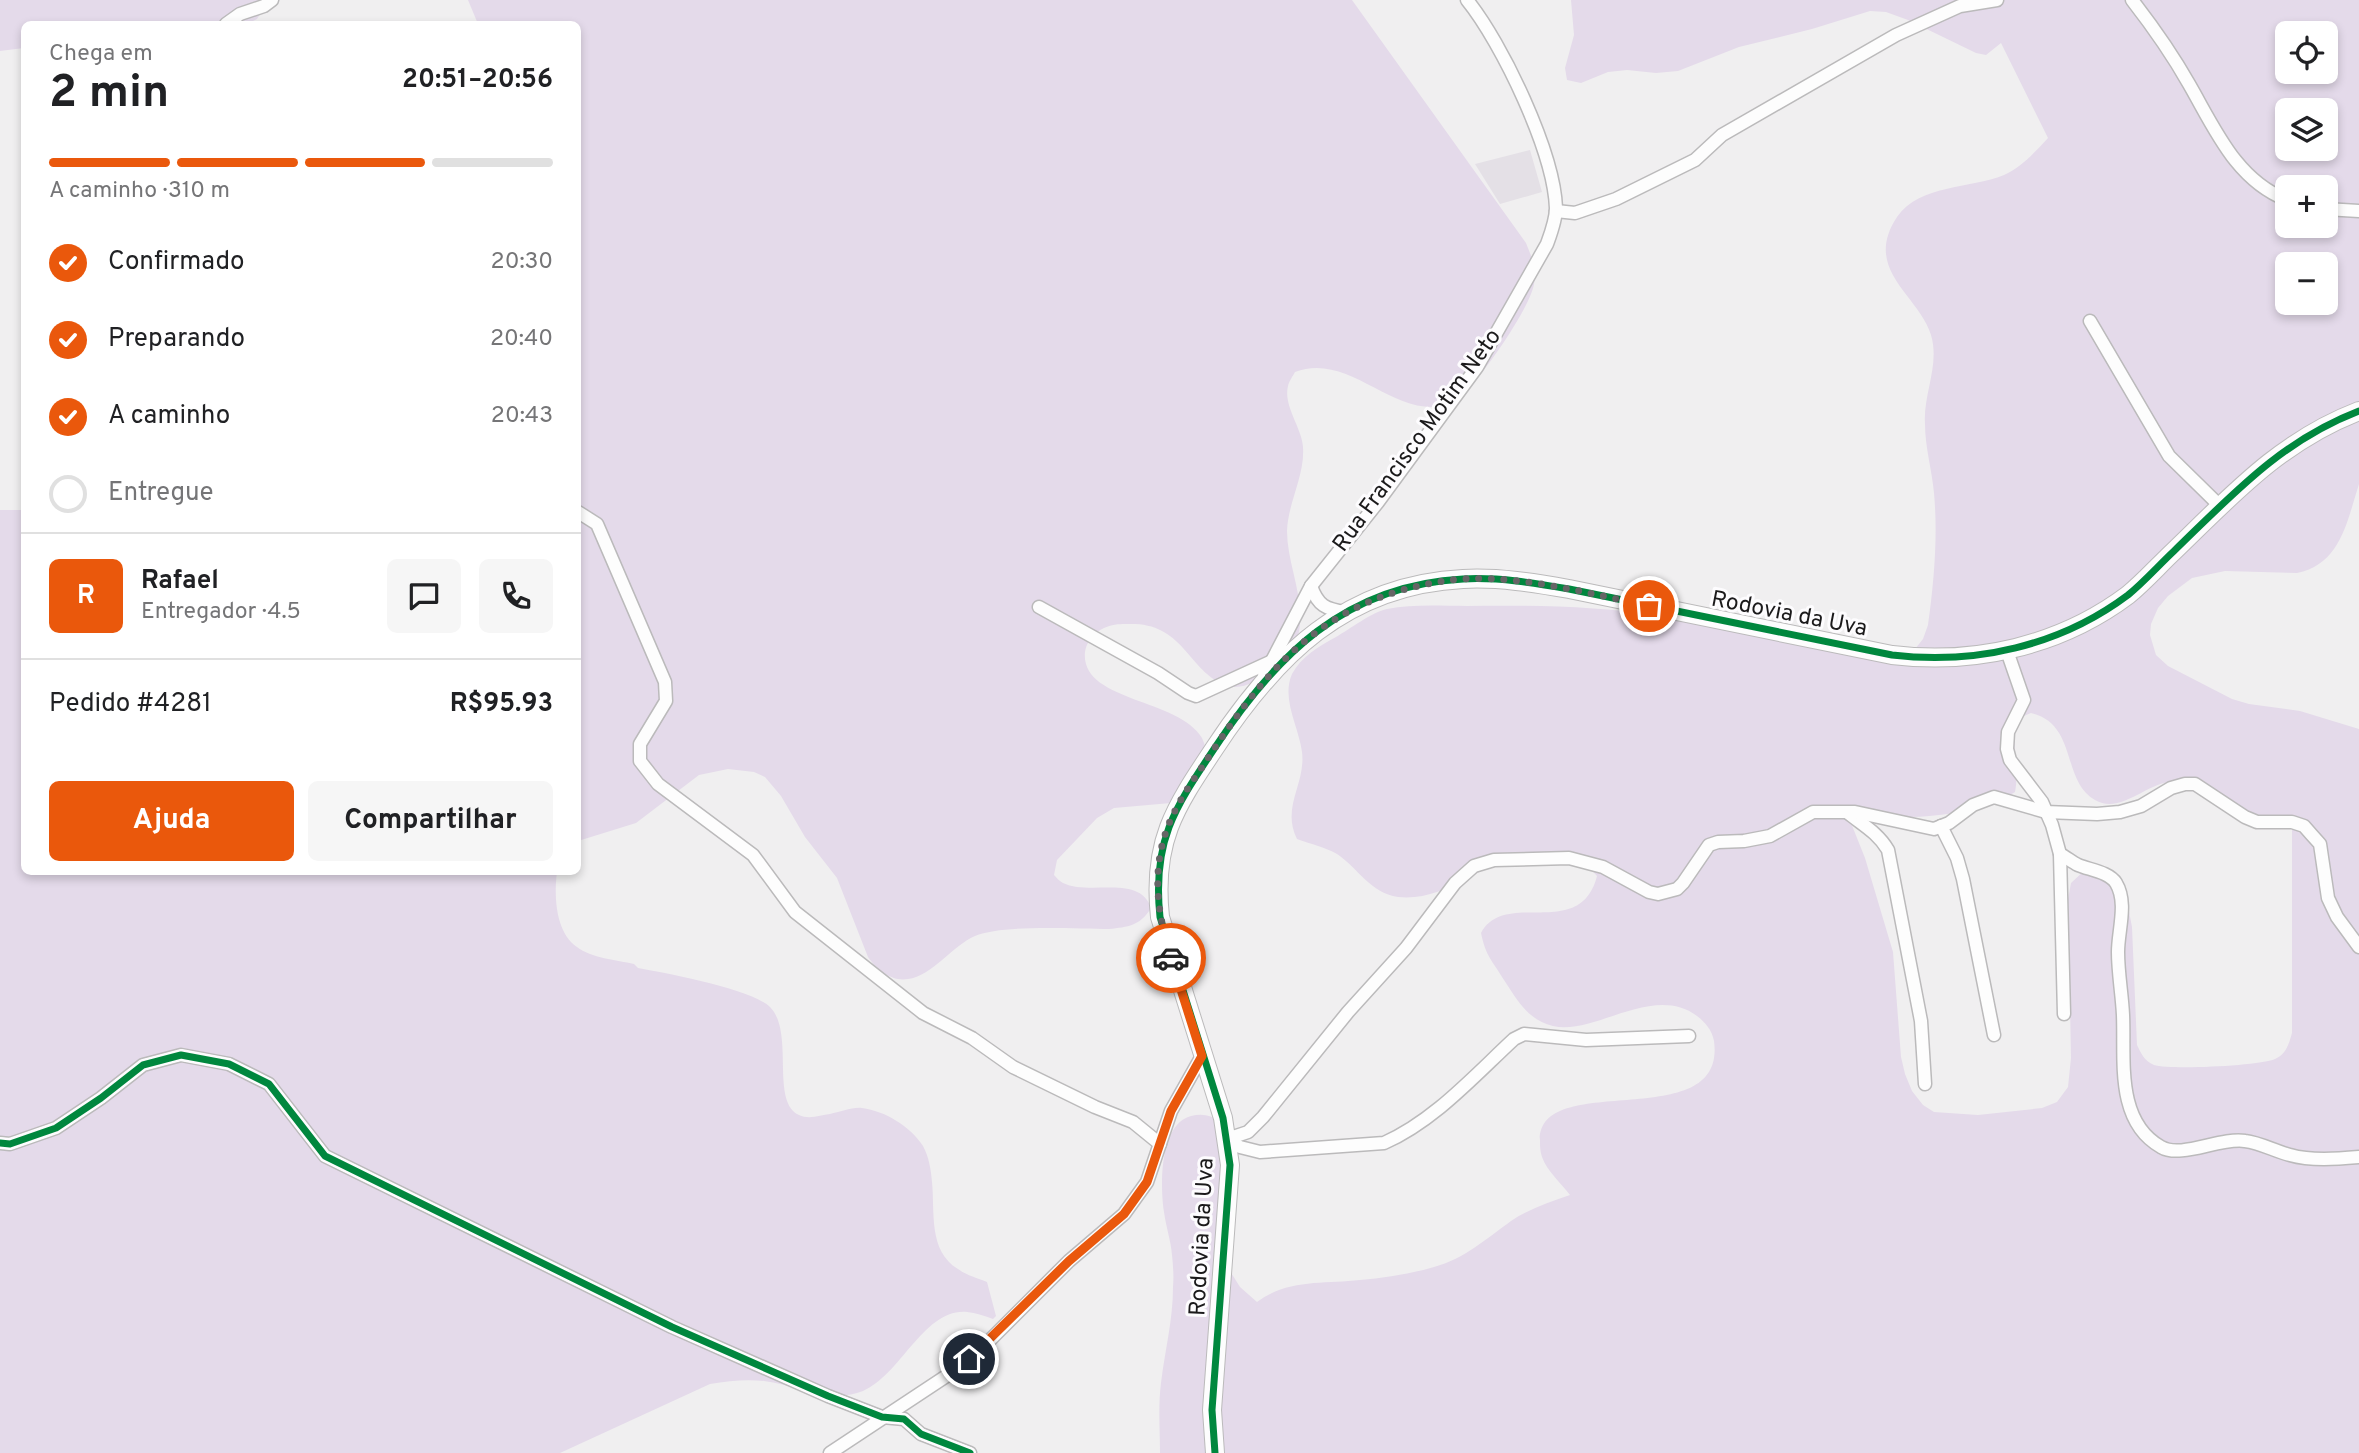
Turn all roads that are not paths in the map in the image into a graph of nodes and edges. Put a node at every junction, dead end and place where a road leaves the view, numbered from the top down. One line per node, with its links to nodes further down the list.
1 (272, 0): 5 (street)
2 (1467, 0): 8 (street, Rua Francisco Motim Neto)
3 (1997, 0): 8 (street)
4 (2132, 0): 6 (street)
5 (230, 21)
6 (2275, 194)
7 (2338, 210): 9 (street)
8 (1556, 211): 14 (street, Rua Francisco Motim Neto)
9 (2359, 211)
10 (2090, 321): 12 (street)
11 (2359, 411): 12 (street, Rodovia da Uva)
12 (2220, 506): 17 (street, Rodovia da Uva)
13 (581, 514): 32 (street)
14 (1311, 586): 16 (street); 18 (street, Rua Francisco Motim Neto)
15 (1039, 607): 18 (street)
16 (1345, 612): 17 (street, Rodovia da Uva); 19 (street, Rodovia da Uva)
17 (2007, 651): 21 (street)
18 (1270, 662): 19 (street, Rua Francisco Motim Neto)
19 (1260, 686): 28 (street, Rodovia da Uva)
20 (1845, 811): 22 (street); 29 (street); 30 (street)
21 (2046, 812): 22 (street); 23 (street); 24 (street)
22 (1941, 826): 26 (street)
23 (2060, 854): 25 (street); 33 (street)
24 (2359, 947)
25 (2064, 1014)
26 (1994, 1035)
27 (1689, 1036): 30 (street)
28 (1202, 1056): 30 (street, Rodovia da Uva); 32 (street)
29 (1925, 1084)
30 (1227, 1139): 37 (street, Rodovia da Uva)
31 (0, 1143): 34 (street)
32 (1160, 1143): 34 (street)
33 (2359, 1157)
34 (882, 1417): 35 (street); 36 (street)
35 (830, 1453)
36 (970, 1453)
37 (1215, 1453)

